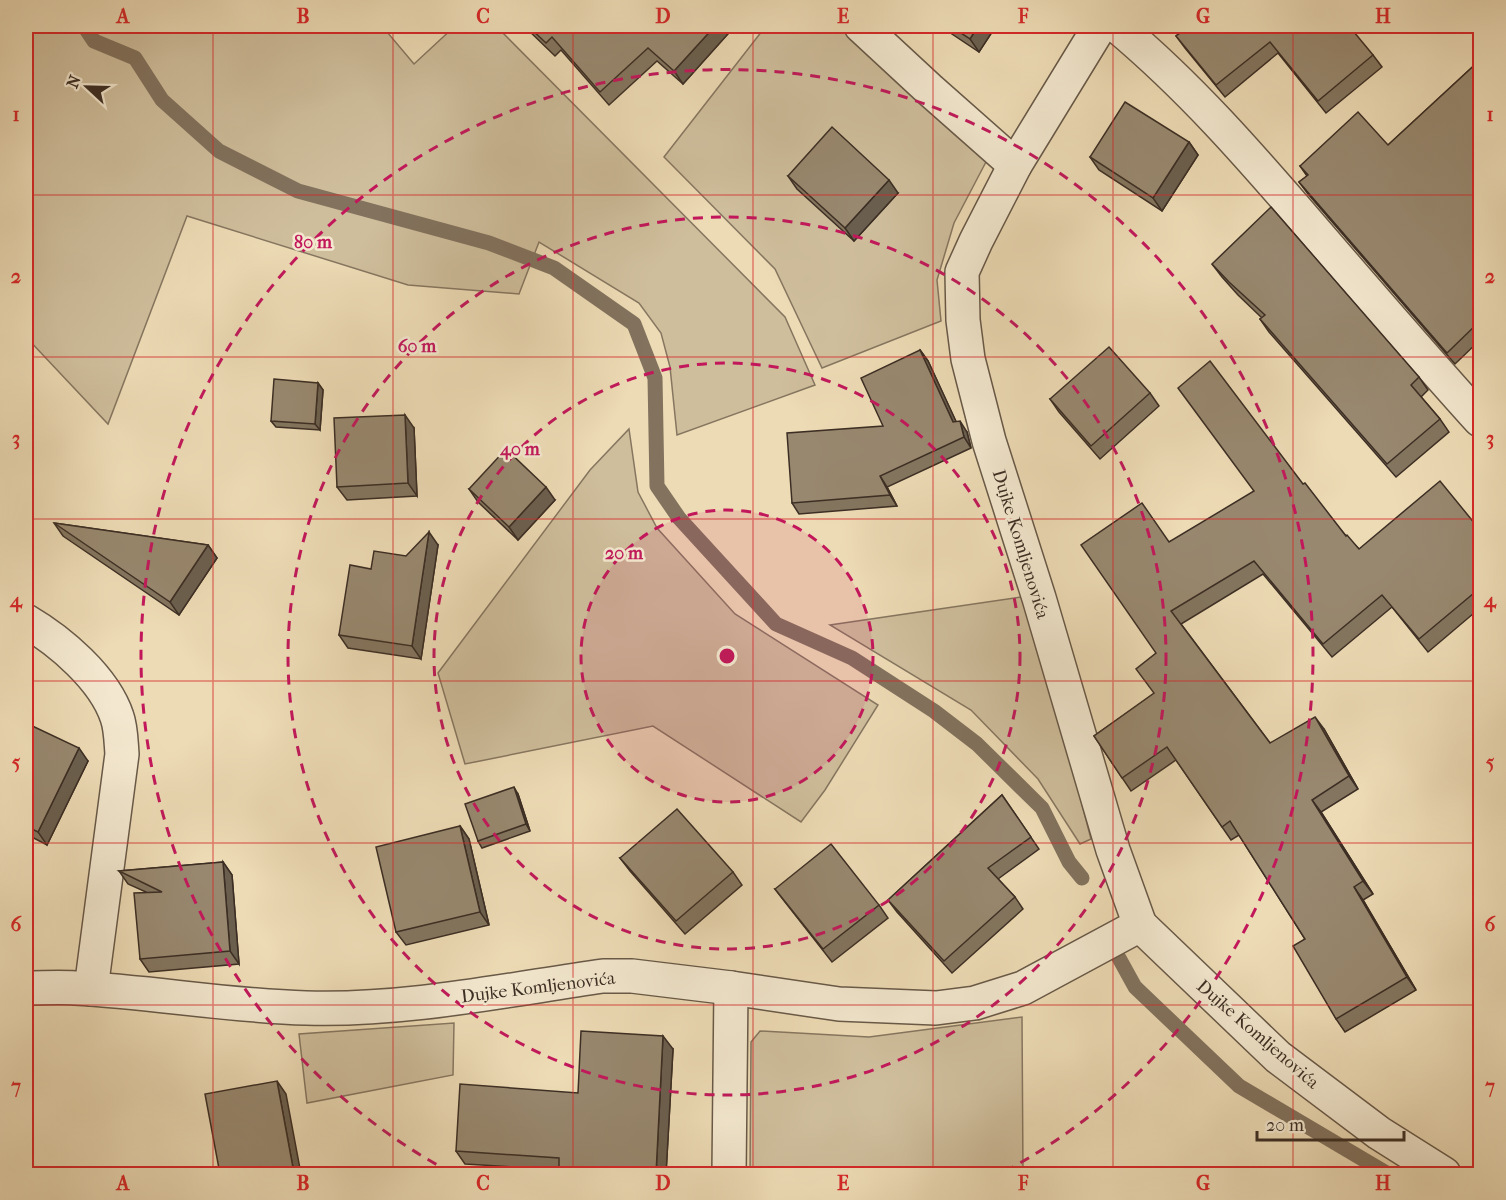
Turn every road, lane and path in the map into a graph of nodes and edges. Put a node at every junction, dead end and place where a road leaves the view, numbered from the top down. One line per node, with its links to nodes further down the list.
1 (861, 26): 4 (street)
2 (1100, 26): 4 (street, Dujke Komljenovića)
3 (1117, 26): 5 (street)
4 (1015, 165): 7 (street, Dujke Komljenovića)
5 (1480, 420)
6 (26, 621): 10 (street)
7 (1140, 925): 9 (street, Dujke Komljenovića); 12 (street, Dujke Komljenovića)
8 (26, 988): 10 (street, Dujke Komljenovića)
9 (730, 988): 10 (street, Dujke Komljenovića); 11 (street)
10 (91, 989)
11 (729, 1174)
12 (1444, 1174)

